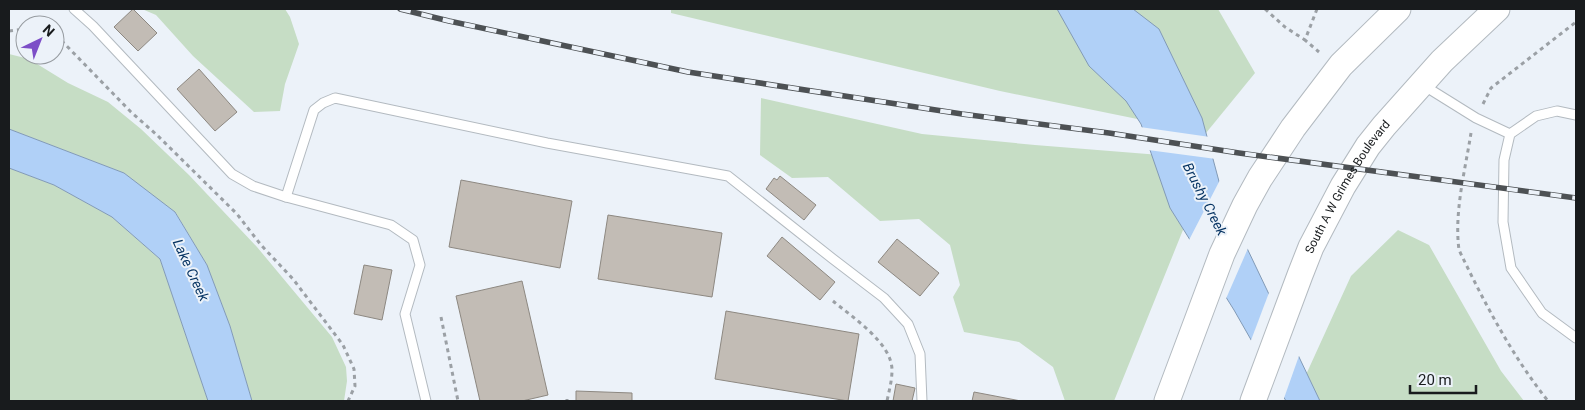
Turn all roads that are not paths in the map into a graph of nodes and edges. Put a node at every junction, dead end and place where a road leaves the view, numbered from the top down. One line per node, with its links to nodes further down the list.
1 (74, 9): 7 (lane)
2 (1398, 9): 9 (main road)
3 (1497, 9): 4 (main road, South A W Grimes Boulevard)
4 (1421, 84): 6 (lane); 12 (main road, South A W Grimes Boulevard)
5 (1576, 114): 6 (lane)
6 (1510, 134): 8 (lane)
7 (286, 197): 10 (lane); 11 (lane)
8 (1576, 338)
9 (1169, 396)
10 (426, 401)
11 (922, 401)
12 (1253, 401)

